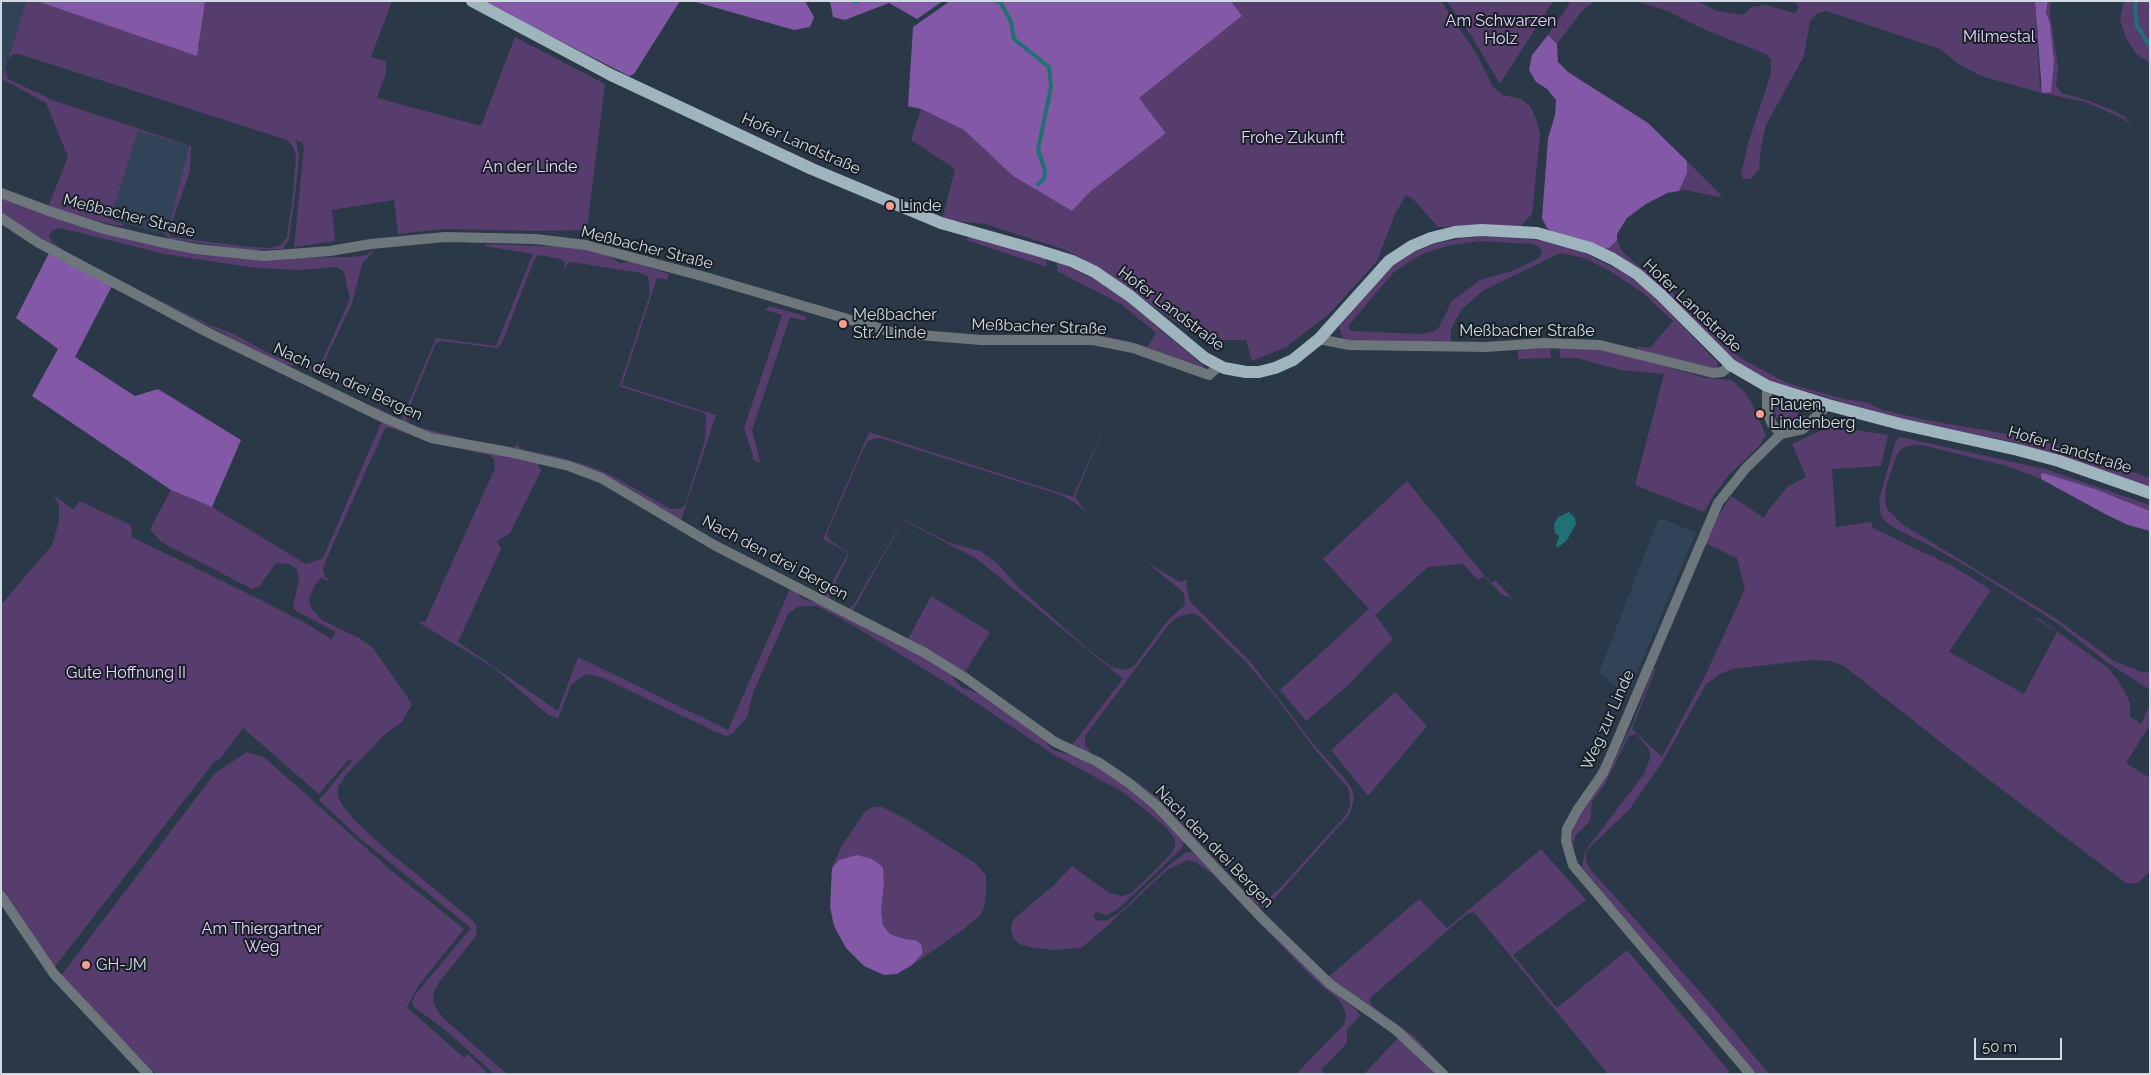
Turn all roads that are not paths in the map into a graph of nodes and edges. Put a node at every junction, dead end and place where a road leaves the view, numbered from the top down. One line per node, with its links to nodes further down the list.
1 (472, 1): 6 (main road, Hofer Landstraße)
2 (1, 193): 6 (street, Meßbacher Straße)
3 (1, 218): 13 (street, Nach den drei Bergen)
4 (1319, 339): 5 (street, Meßbacher Straße); 5 (main road, Hofer Landstraße); 6 (main road, Hofer Landstraße)
5 (1731, 365): 7 (main road, Hofer Landstraße)
6 (1219, 366)
7 (1767, 386): 8 (main road, Hofer Landstraße); 9 (street)
8 (1828, 405): 9 (street, Weg zur Linde); 10 (main road, Hofer Landstraße)
9 (1781, 434): 14 (street, Weg zur Linde)
10 (2150, 493)
11 (1, 896): 12 (street)
12 (148, 1074)
13 (1442, 1074)
14 (1750, 1074)

